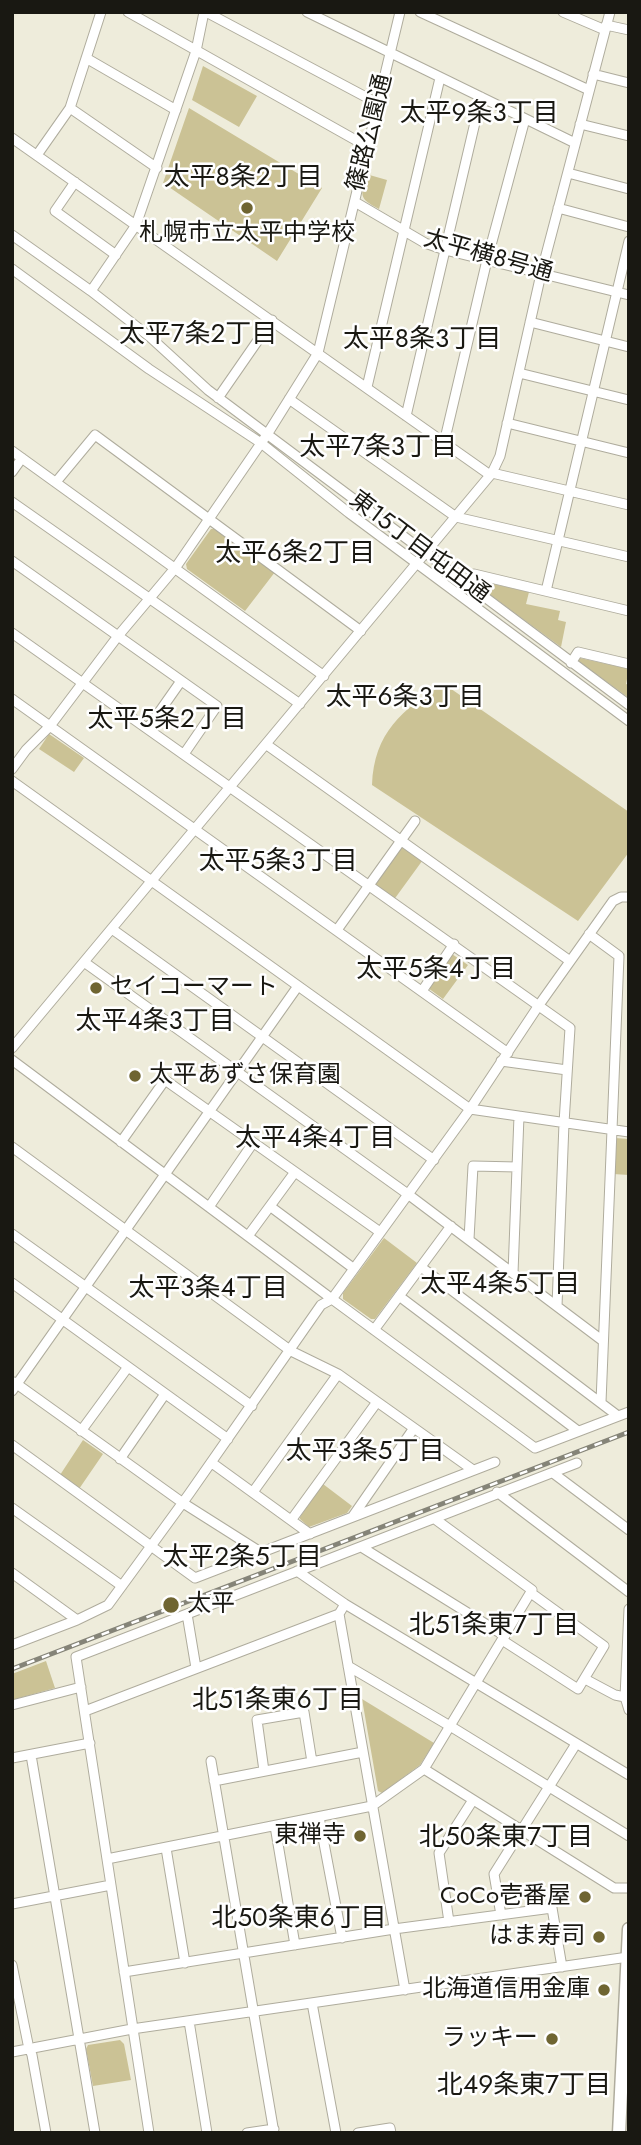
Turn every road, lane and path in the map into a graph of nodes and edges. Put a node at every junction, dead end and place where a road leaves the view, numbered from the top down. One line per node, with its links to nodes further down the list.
1 (101, 12): 13 (street)
2 (128, 12): 11 (street)
3 (205, 12): 11 (street); 19 (street)
4 (307, 12): 12 (street)
5 (400, 12): 12 (street, 篠路公園通)
6 (420, 12): 17 (street)
7 (563, 12): 9 (street)
8 (610, 12): 9 (street)
9 (606, 27): 10 (street); 14 (street)
10 (629, 30)
11 (197, 51): 21 (street); 27 (street)
12 (390, 53): 15 (street); 19 (street, 篠路公園通)
13 (86, 58): 20 (street); 21 (street)
14 (593, 74): 16 (street); 17 (street)
15 (440, 78): 18 (street); 37 (street)
16 (629, 83)
17 (589, 90): 23 (street)
18 (481, 97): 22 (street); 40 (street)
19 (379, 104): 27 (street, 篠路公園通)
20 (70, 108): 28 (street); 29 (street)
21 (176, 110): 29 (street)
22 (524, 119): 26 (street); 42 (street)
23 (580, 124): 24 (street); 26 (street)
24 (629, 136)
25 (12, 138): 28 (street)
26 (575, 143): 30 (street)
27 (368, 148): 33 (street, 篠路公園通)
28 (37, 155): 31 (street)
29 (157, 168): 35 (street)
30 (568, 173): 32 (street); 34 (street)
31 (75, 182): 35 (street); 41 (street)
32 (629, 188)
33 (355, 202): 37 (street, 太平横8号通); 52 (street, 篠路公園通)
34 (558, 208): 36 (street); 44 (street)
35 (136, 225): 41 (street); 48 (street)
36 (629, 227)
37 (405, 231): 40 (street, 太平横8号通); 54 (street)
38 (12, 234): 45 (street, 東15丁目屯田通)
39 (629, 241): 46 (street)
40 (445, 250): 42 (street, 太平横8号通); 59 (street)
41 (116, 255): 45 (street)
42 (487, 260): 44 (street, 太平横8号通); 64 (street)
43 (12, 269): 63 (street, 東15丁目屯田通)
44 (541, 274): 46 (street, 太平横8号通); 49 (street)
45 (90, 291): 56 (street, 東15丁目屯田通)
46 (616, 292): 47 (street, 太平横8号通); 50 (street)
47 (629, 295)
48 (272, 320): 52 (street); 56 (street)
49 (530, 323): 50 (street); 53 (street)
50 (605, 341): 51 (street); 55 (street)
51 (629, 347)
52 (318, 352): 54 (street); 57 (street, 篠路公園通)
53 (519, 373): 55 (street); 60 (street)
54 (367, 387): 59 (street)
55 (593, 391): 58 (street); 62 (street)
56 (218, 397): 61 (street, 東15丁目屯田通)
57 (289, 399): 61 (street, 篠路公園通); 74 (street)
58 (629, 400)
59 (407, 416): 64 (street)
60 (507, 423): 62 (street); 69 (street)
61 (268, 433): 63 (street, 篠路公園通); 77 (street, 東15丁目屯田通)
62 (581, 442): 66 (street); 71 (street)
63 (261, 443): 75 (street, 篠路公園通); 80 (street, 東15丁目屯田通)
64 (444, 443): 69 (street)
65 (12, 451): 67 (street)
66 (629, 453)
67 (22, 458): 68 (street); 70 (street)
68 (12, 472)
69 (491, 474): 71 (street); 74 (street)
70 (57, 482): 75 (street); 81 (street)
71 (570, 491): 73 (street); 76 (street)
72 (12, 502): 84 (street)
73 (629, 505)
74 (456, 517): 76 (street); 77 (street)
75 (209, 519): 81 (street, 篠路公園通); 86 (street)
76 (558, 540): 78 (street); 83 (street)
77 (425, 554): 80 (street); 82 (street, 東15丁目屯田通)
78 (629, 557)
79 (12, 561): 88 (street)
80 (417, 564): 86 (street); 97 (street, 東15丁目屯田通)
81 (176, 567): 84 (street, 篠路公園通); 91 (street)
82 (466, 582): 83 (street); 89 (street, 東15丁目屯田通)
83 (546, 591): 85 (street)
84 (150, 599): 88 (street, 篠路公園通); 95 (street)
85 (629, 611)
86 (361, 631): 91 (street)
87 (12, 633): 93 (street)
88 (118, 636): 92 (street); 93 (street, 篠路公園通)
89 (571, 663): 90 (street); 96 (street, 東15丁目屯田通)
90 (629, 664)
91 (324, 676): 95 (street)
92 (181, 681): 99 (street); 101 (street)
93 (84, 682): 98 (street, 篠路公園通); 99 (street)
94 (12, 699): 98 (street)
95 (300, 704): 100 (street)
96 (629, 705)
97 (629, 721)
98 (50, 726): 102 (street, 篠路公園通); 106 (street)
99 (148, 728): 101 (street)
100 (267, 745): 104 (street); 107 (street)
101 (184, 754): 104 (street)
102 (12, 769)
103 (12, 781): 108 (street)
104 (232, 787): 106 (street); 109 (street)
105 (415, 821): 107 (street)
106 (195, 830): 108 (street); 112 (street)
107 (401, 841): 109 (street); 115 (street)
108 (152, 882): 111 (street); 117 (street)
109 (369, 884): 112 (street); 114 (street)
110 (629, 897): 113 (street)
111 (112, 929): 116 (street); 120 (street)
112 (337, 930): 118 (street)
113 (589, 934): 115 (street); 131 (street)
114 (454, 944): 118 (street); 119 (street)
115 (570, 961): 119 (street)
116 (84, 962): 121 (street); 126 (street)
117 (298, 986): 120 (street); 127 (street)
118 (422, 991): 122 (street)
119 (539, 1005): 122 (street); 125 (street)
120 (263, 1037): 126 (street); 136 (street)
121 (12, 1048)
122 (508, 1053): 124 (street)
123 (12, 1060): 133 (street)
124 (501, 1061): 125 (street); 127 (street)
125 (567, 1070): 130 (street)
126 (237, 1073): 128 (street); 140 (street)
127 (470, 1109): 129 (street); 136 (street)
128 (209, 1112): 133 (street); 134 (street); 139 (street)
129 (519, 1116): 130 (street); 137 (street)
130 (564, 1123): 131 (street); 156 (street)
131 (612, 1130): 132 (street); 159 (street)
132 (629, 1132)
133 (121, 1142): 139 (street)
134 (253, 1143): 138 (street); 141 (street)
135 (12, 1147): 144 (street)
136 (434, 1160): 140 (street)
137 (517, 1167): 148 (street); 151 (street)
138 (295, 1172): 142 (street); 145 (street)
139 (166, 1174): 141 (street); 144 (street)
140 (409, 1195): 143 (street); 145 (street)
141 (209, 1207): 147 (street)
142 (271, 1207): 147 (street); 150 (street)
143 (451, 1226): 148 (street); 149 (street)
144 (125, 1230): 153 (street); 160 (street)
145 (380, 1232): 150 (street)
146 (12, 1234): 153 (street)
147 (248, 1236): 155 (street)
148 (469, 1239): 151 (street)
149 (421, 1267): 154 (street); 166 (street)
150 (353, 1268): 155 (street)
151 (513, 1273): 156 (street)
152 (12, 1283): 157 (street)
153 (85, 1286): 157 (street); 167 (street)
154 (399, 1296): 158 (street); 172 (street)
155 (332, 1299): 158 (street); 160 (street)
156 (557, 1306): 159 (street)
157 (61, 1319): 161 (street); 163 (street)
158 (374, 1330): 172 (street)
159 (603, 1340): 166 (street)
160 (291, 1351): 162 (street); 167 (street)
161 (128, 1367): 164 (street); 171 (street)
162 (338, 1374): 165 (street); 181 (street)
163 (14, 1386): 171 (street)
164 (165, 1394): 173 (street); 175 (street)
165 (377, 1402): 170 (street); 186 (street)
166 (601, 1402): 169 (street)
167 (252, 1406): 173 (street)
168 (629, 1412): 169 (street)
169 (618, 1416): 172 (street)
170 (414, 1428): 179 (street); 185 (street)
171 (81, 1431): 175 (street)
172 (578, 1431)
173 (228, 1439): 177 (street)
174 (12, 1445): 190 (street)
175 (120, 1458): 183 (street)
176 (495, 1462): 179 (street)
177 (212, 1463): 181 (street); 183 (street)
178 (577, 1463): 180 (street)
179 (474, 1470): 185 (street)
180 (553, 1473): 182 (street); 188 (street)
181 (253, 1492): 186 (street)
182 (498, 1492): 187 (street); 196 (street)
183 (183, 1503): 190 (street); 192 (street)
184 (12, 1508): 195 (street)
185 (353, 1516): 189 (street)
186 (292, 1519): 189 (street)
187 (435, 1519): 191 (street); 197 (street)
188 (629, 1530)
189 (310, 1534): 192 (street)
190 (151, 1546): 192 (street); 195 (street)
191 (363, 1548): 193 (street); 203 (street)
192 (262, 1553)
193 (297, 1571): 198 (street); 200 (street)
194 (12, 1573): 202 (street)
195 (122, 1586): 202 (street)
196 (629, 1592)
197 (531, 1593): 203 (street); 207 (street)
198 (345, 1604): 201 (street); 208 (street)
199 (629, 1609): 210 (street)
200 (187, 1614): 206 (street); 209 (street)
201 (339, 1614): 205 (street); 206 (street)
202 (77, 1620): 204 (street)
203 (504, 1638): 207 (street); 208 (street)
204 (12, 1645)
205 (348, 1666): 214 (street); 217 (street)
206 (196, 1668): 213 (street)
207 (585, 1679): 210 (street)
208 (477, 1683): 214 (street); 216 (street)
209 (80, 1687): 211 (street); 213 (street)
210 (625, 1697): 212 (street)
211 (12, 1705)
212 (629, 1710)
213 (85, 1711): 215 (street)
214 (450, 1726): 222 (street); 226 (street)
215 (90, 1743): 218 (street); 235 (street)
216 (576, 1744): 224 (street); 226 (street)
217 (363, 1752): 221 (street); 228 (street)
218 (31, 1755): 219 (street); 238 (street)
219 (12, 1758)
220 (211, 1761): 225 (street)
221 (312, 1762): 223 (street); 223 (street)
222 (424, 1769): 227 (street); 228 (street)
223 (264, 1772): 225 (street)
224 (629, 1775)
225 (214, 1781): 232 (street)
226 (549, 1787): 231 (street); 233 (street)
227 (473, 1800): 231 (street); 241 (street)
228 (372, 1806): 229 (street); 242 (street)
229 (320, 1817): 230 (street); 244 (street)
230 (275, 1826): 232 (street); 245 (street)
231 (523, 1831): 237 (street); 240 (street)
232 (224, 1836): 234 (street); 246 (street)
233 (629, 1836)
234 (166, 1848): 235 (street); 248 (street)
235 (107, 1859): 236 (street)
236 (111, 1885): 238 (street); 251 (street)
237 (629, 1888)
238 (55, 1896): 239 (street); 257 (street)
239 (12, 1904)
240 (500, 1915): 241 (street); 250 (street)
241 (449, 1922): 242 (street)
242 (394, 1929): 244 (street); 252 (street)
243 (629, 1929): 247 (main road)
244 (342, 1938): 245 (street)
245 (295, 1945): 246 (street)
246 (244, 1953): 248 (street); 254 (street)
247 (628, 1957): 250 (street); 260 (main road)
248 (186, 1963): 251 (street)
249 (12, 1965): 258 (street)
250 (562, 1968): 252 (street)
251 (124, 1972): 256 (street)
252 (405, 1990): 253 (street)
253 (312, 2003): 254 (street); 267 (street)
254 (255, 2011): 255 (street); 261 (street)
255 (189, 2021): 256 (street); 265 (street)
256 (132, 2029): 257 (street); 264 (street)
257 (79, 2039): 258 (street); 263 (street)
258 (30, 2049): 259 (street); 262 (street)
259 (12, 2052)
260 (622, 2125)
261 (274, 2131): 266 (street)
262 (46, 2133)
263 (95, 2133)
264 (149, 2133)
265 (207, 2133)
266 (247, 2133)
267 (336, 2133)
268 (358, 2133): 269 (street)
269 (391, 2133)

